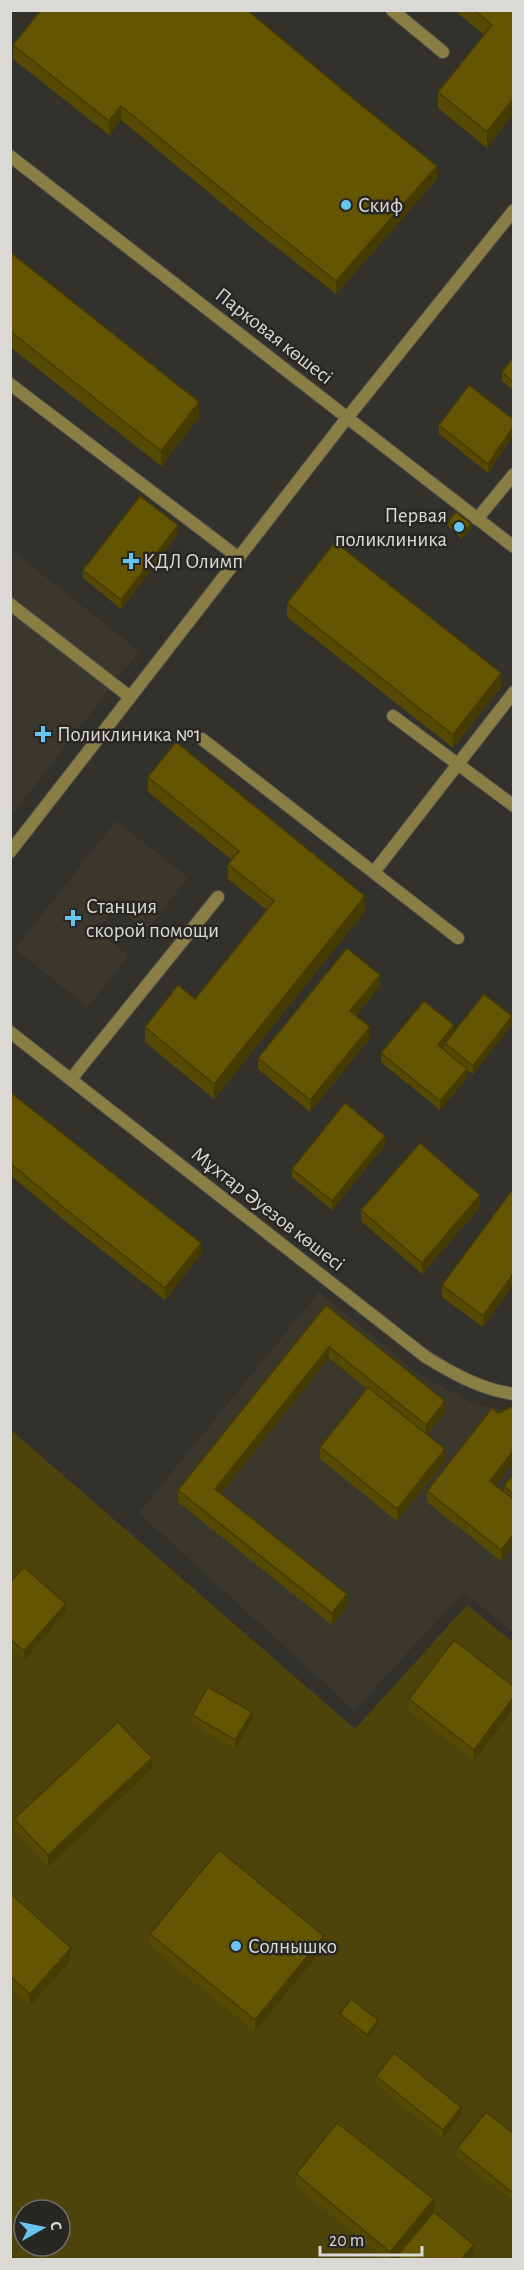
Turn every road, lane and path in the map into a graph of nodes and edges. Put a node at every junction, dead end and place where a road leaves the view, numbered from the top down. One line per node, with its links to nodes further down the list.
1 (392, 10): 2 (street)
2 (443, 52)
3 (10, 156): 6 (street, Парковая көшесі)
4 (513, 210): 6 (street)
5 (10, 384): 10 (street)
6 (347, 418): 8 (street, Парковая көшесі); 10 (street)
7 (513, 474): 8 (street)
8 (477, 519): 9 (street, Парковая көшесі)
9 (513, 547)
10 (239, 558): 13 (street)
11 (10, 604): 13 (street)
12 (513, 692): 16 (street)
13 (130, 697): 18 (street)
14 (393, 716): 16 (street)
15 (202, 738): 19 (street)
16 (459, 765): 17 (street); 19 (street)
17 (513, 806)
18 (10, 852)
19 (374, 872): 21 (street)
20 (218, 897): 23 (street)
21 (458, 938)
22 (10, 1032): 23 (street, Мұхтар Әуезов көшесі)
23 (70, 1079): 24 (street, Мұхтар Әуезов көшесі)
24 (513, 1394)

